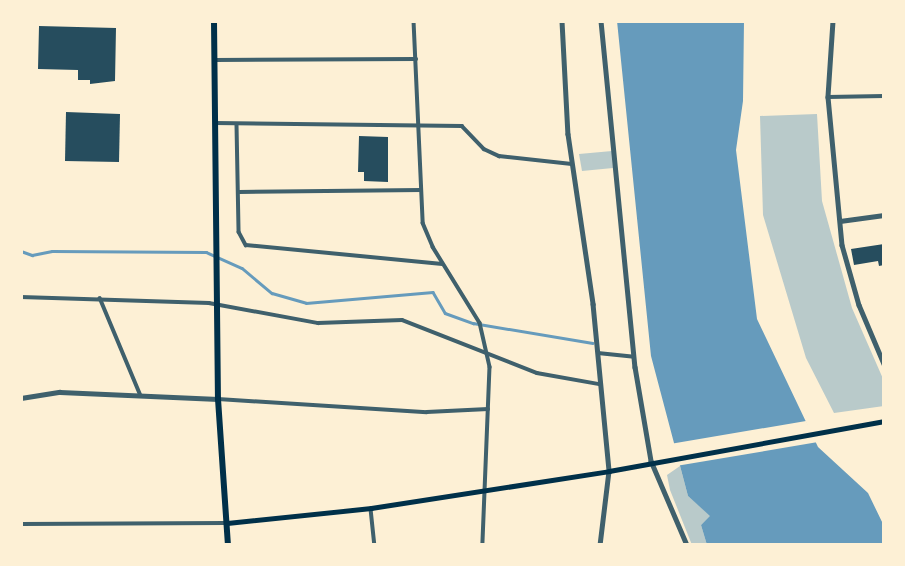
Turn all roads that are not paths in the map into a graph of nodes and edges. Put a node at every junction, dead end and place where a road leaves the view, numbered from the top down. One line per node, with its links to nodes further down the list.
1 (214, 21): 7 (main road)
2 (414, 21): 6 (street)
3 (562, 21): 13 (street)
4 (601, 21): 23 (street)
5 (833, 21): 9 (street)
6 (416, 59): 7 (street); 12 (street)
7 (215, 60): 10 (main road)
8 (884, 96): 9 (street)
9 (828, 97): 17 (street)
10 (215, 123): 11 (street); 28 (main road)
11 (237, 124): 12 (street); 15 (street)
12 (417, 127): 13 (street); 14 (street)
13 (574, 164): 22 (street)
14 (421, 190): 15 (street); 18 (street)
15 (239, 192): 18 (street)
16 (884, 215): 17 (street)
17 (840, 221): 24 (street)
18 (442, 264): 21 (street)
19 (21, 297): 20 (street)
20 (100, 298): 21 (street); 26 (street)
21 (484, 350): 25 (street); 29 (street)
22 (597, 353): 23 (street); 25 (street)
23 (634, 357): 31 (street)
24 (884, 364)
25 (599, 384): 32 (street)
26 (141, 396): 27 (street); 28 (street)
27 (21, 398)
28 (218, 399): 29 (street); 35 (main road)
29 (489, 409): 33 (street)
30 (882, 422): 31 (main road)
31 (651, 461): 32 (main road); 41 (street)
32 (609, 471): 33 (main road); 40 (street)
33 (484, 490): 34 (main road); 39 (street)
34 (371, 508): 35 (main road); 38 (street)
35 (227, 523): 36 (street); 37 (main road)
36 (21, 524)
37 (228, 545)
38 (375, 545)
39 (483, 545)
40 (600, 545)
41 (687, 545)

